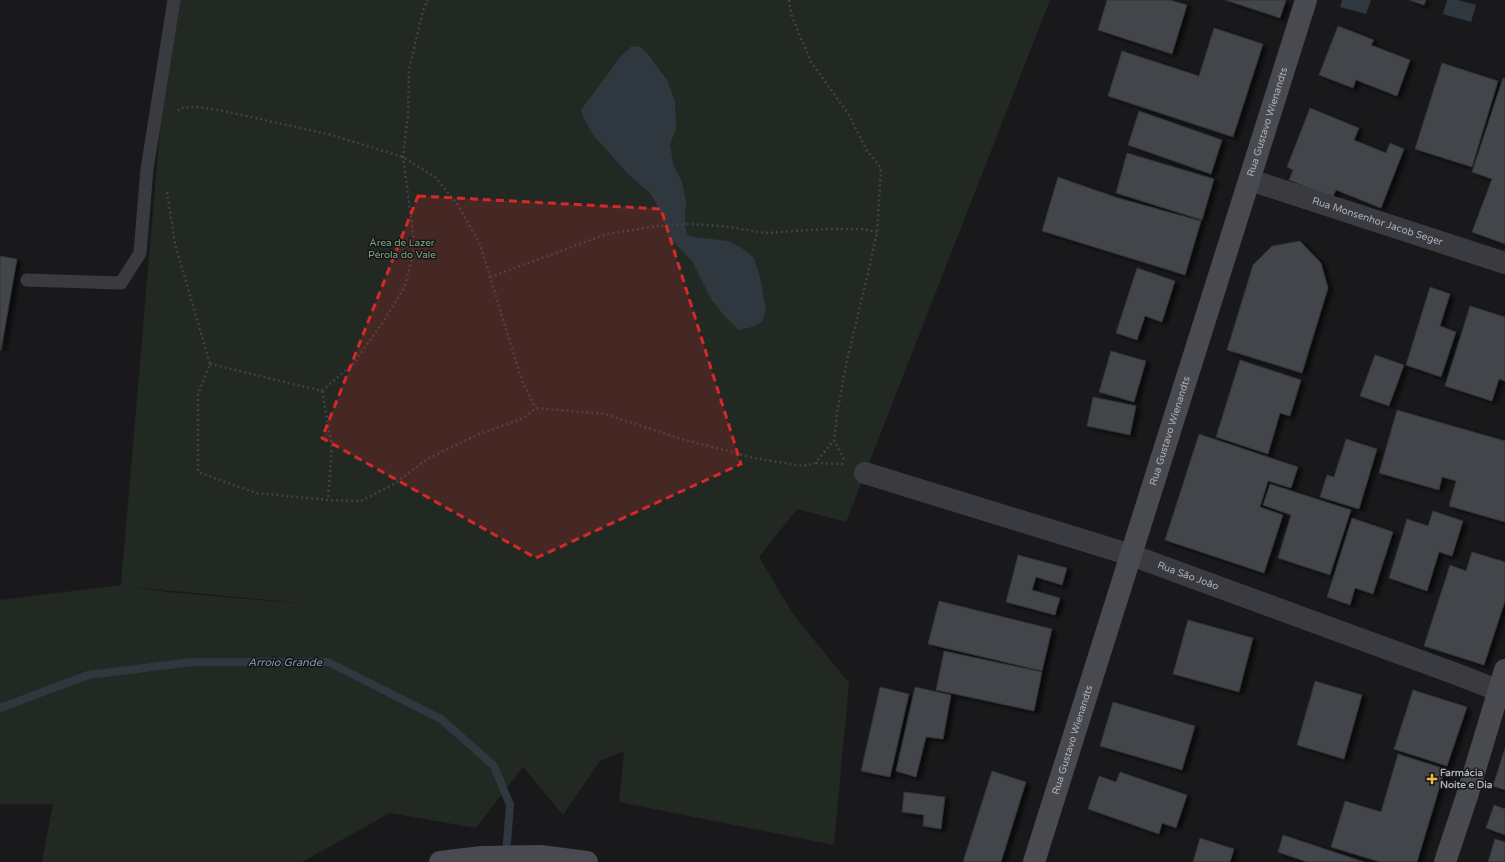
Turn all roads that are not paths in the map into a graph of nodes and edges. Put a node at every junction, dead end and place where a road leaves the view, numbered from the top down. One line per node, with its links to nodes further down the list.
1 (174, 0): 5 (lane)
2 (1306, 0): 3 (main road, Rua Gustavo Wienandts)
3 (1250, 180): 4 (street, Rua Monsenhor Jacob Seger); 7 (main road, Rua Gustavo Wienandts)
4 (1505, 263)
5 (27, 280)
6 (865, 473): 7 (street, Rua São João)
7 (1131, 555): 9 (street, Rua São João); 12 (main road, Rua Gustavo Wienandts)
8 (1505, 670): 9 (main road)
9 (1502, 692): 13 (main road)
10 (440, 862): 11 (main road)
11 (587, 862)
12 (1034, 862)
13 (1445, 862)

